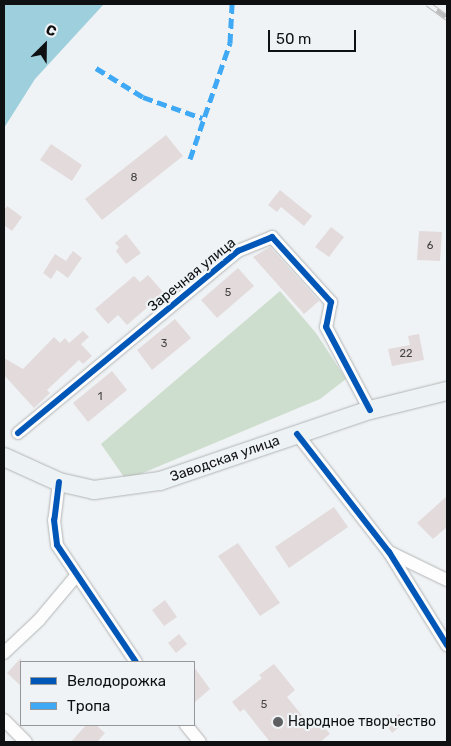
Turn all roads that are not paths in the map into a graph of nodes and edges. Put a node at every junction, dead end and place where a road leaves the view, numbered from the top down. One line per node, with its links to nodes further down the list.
1 (447, 391): 2 (main road, Заводская улица)
2 (370, 410): 3 (street, Заречная улица); 4 (main road, Заводская улица)
3 (18, 433)
4 (297, 434): 6 (main road, Заводская улица); 7 (street)
5 (4, 457): 6 (main road, Заводская улица)
6 (59, 482): 8 (street)
7 (389, 552): 9 (street); 10 (street)
8 (76, 576): 11 (street); 12 (street)
9 (447, 580)
10 (447, 645)
11 (4, 653)
12 (135, 661)
13 (4, 720): 15 (street)
14 (187, 726): 16 (street)
15 (26, 742)
16 (200, 742)

